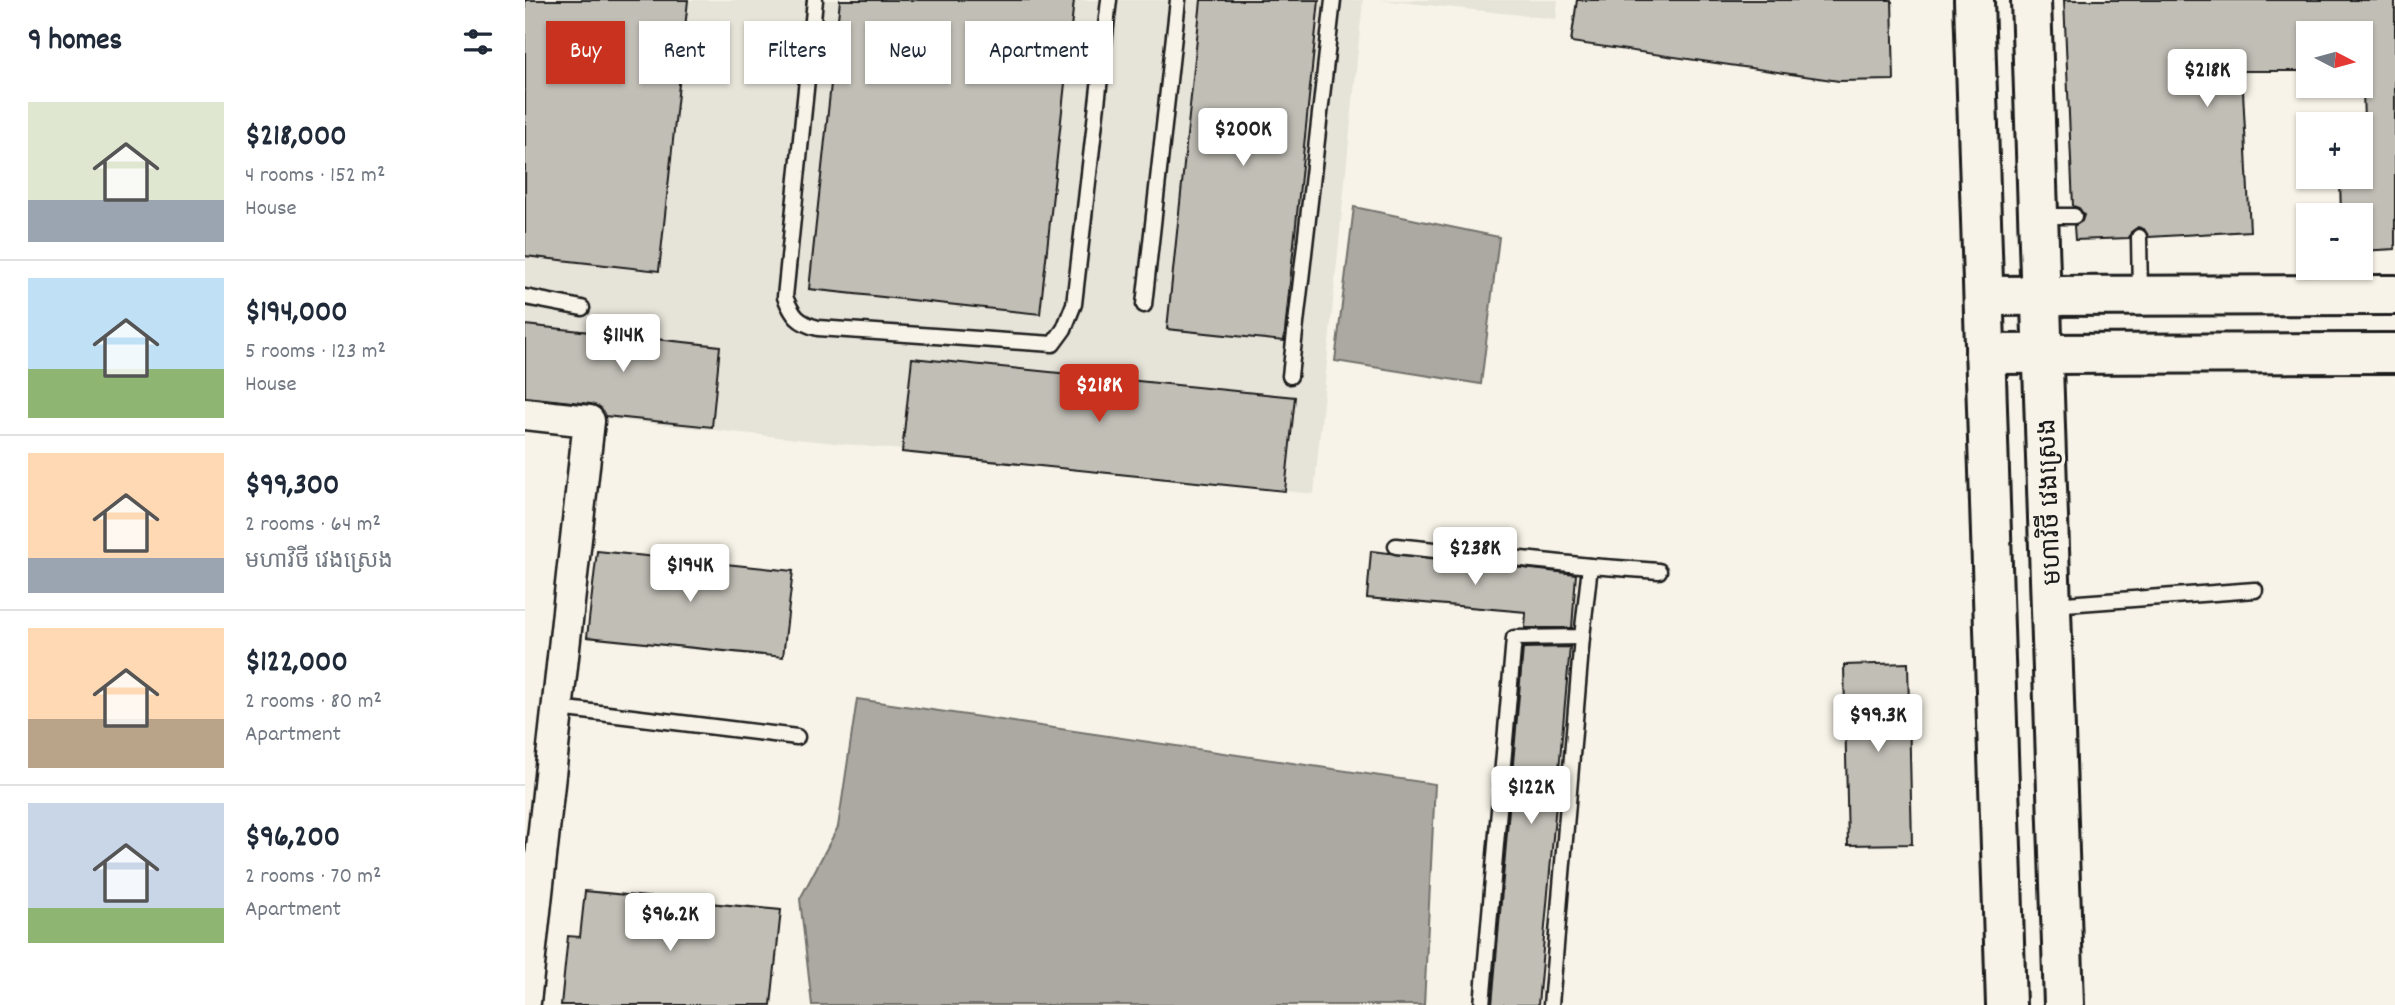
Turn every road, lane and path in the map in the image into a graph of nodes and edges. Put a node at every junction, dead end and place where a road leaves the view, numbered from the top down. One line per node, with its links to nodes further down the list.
1 (815, 0): 2 (lane)
2 (1109, 0)
3 (1178, 0): 13 (lane)
4 (1333, 0): 18 (lane)
5 (1974, 0): 11 (main road)
6 (2031, 0): 8 (main road, មហាវិថី វេងស្រេង)
7 (2139, 237): 9 (lane)
8 (2041, 295): 9 (main road); 11 (main road); 15 (main road, មហាវិថី វេងស្រេង)
9 (2140, 295): 10 (main road)
10 (2395, 295)
11 (1984, 296): 17 (main road)
12 (525, 298): 14 (lane)
13 (1145, 305)
14 (582, 307)
15 (2043, 352): 16 (main road); 17 (main road); 24 (main road, មហាវិថី វេងស្រេង)
16 (2395, 353)
17 (1985, 354): 31 (main road)
18 (1290, 376)
19 (525, 414): 26 (street)
20 (1396, 546): 21 (lane)
21 (1590, 566): 22 (lane); 25 (lane)
22 (1659, 572)
23 (2255, 590): 24 (lane)
24 (2051, 605): 32 (main road, មហាវិថី វេងស្រេង)
25 (1582, 637): 29 (lane); 30 (lane)
26 (559, 708): 27 (lane); 28 (street)
27 (797, 737)
28 (525, 1002)
29 (1482, 1005)
30 (1551, 1005)
31 (2006, 1005)
32 (2064, 1005)

